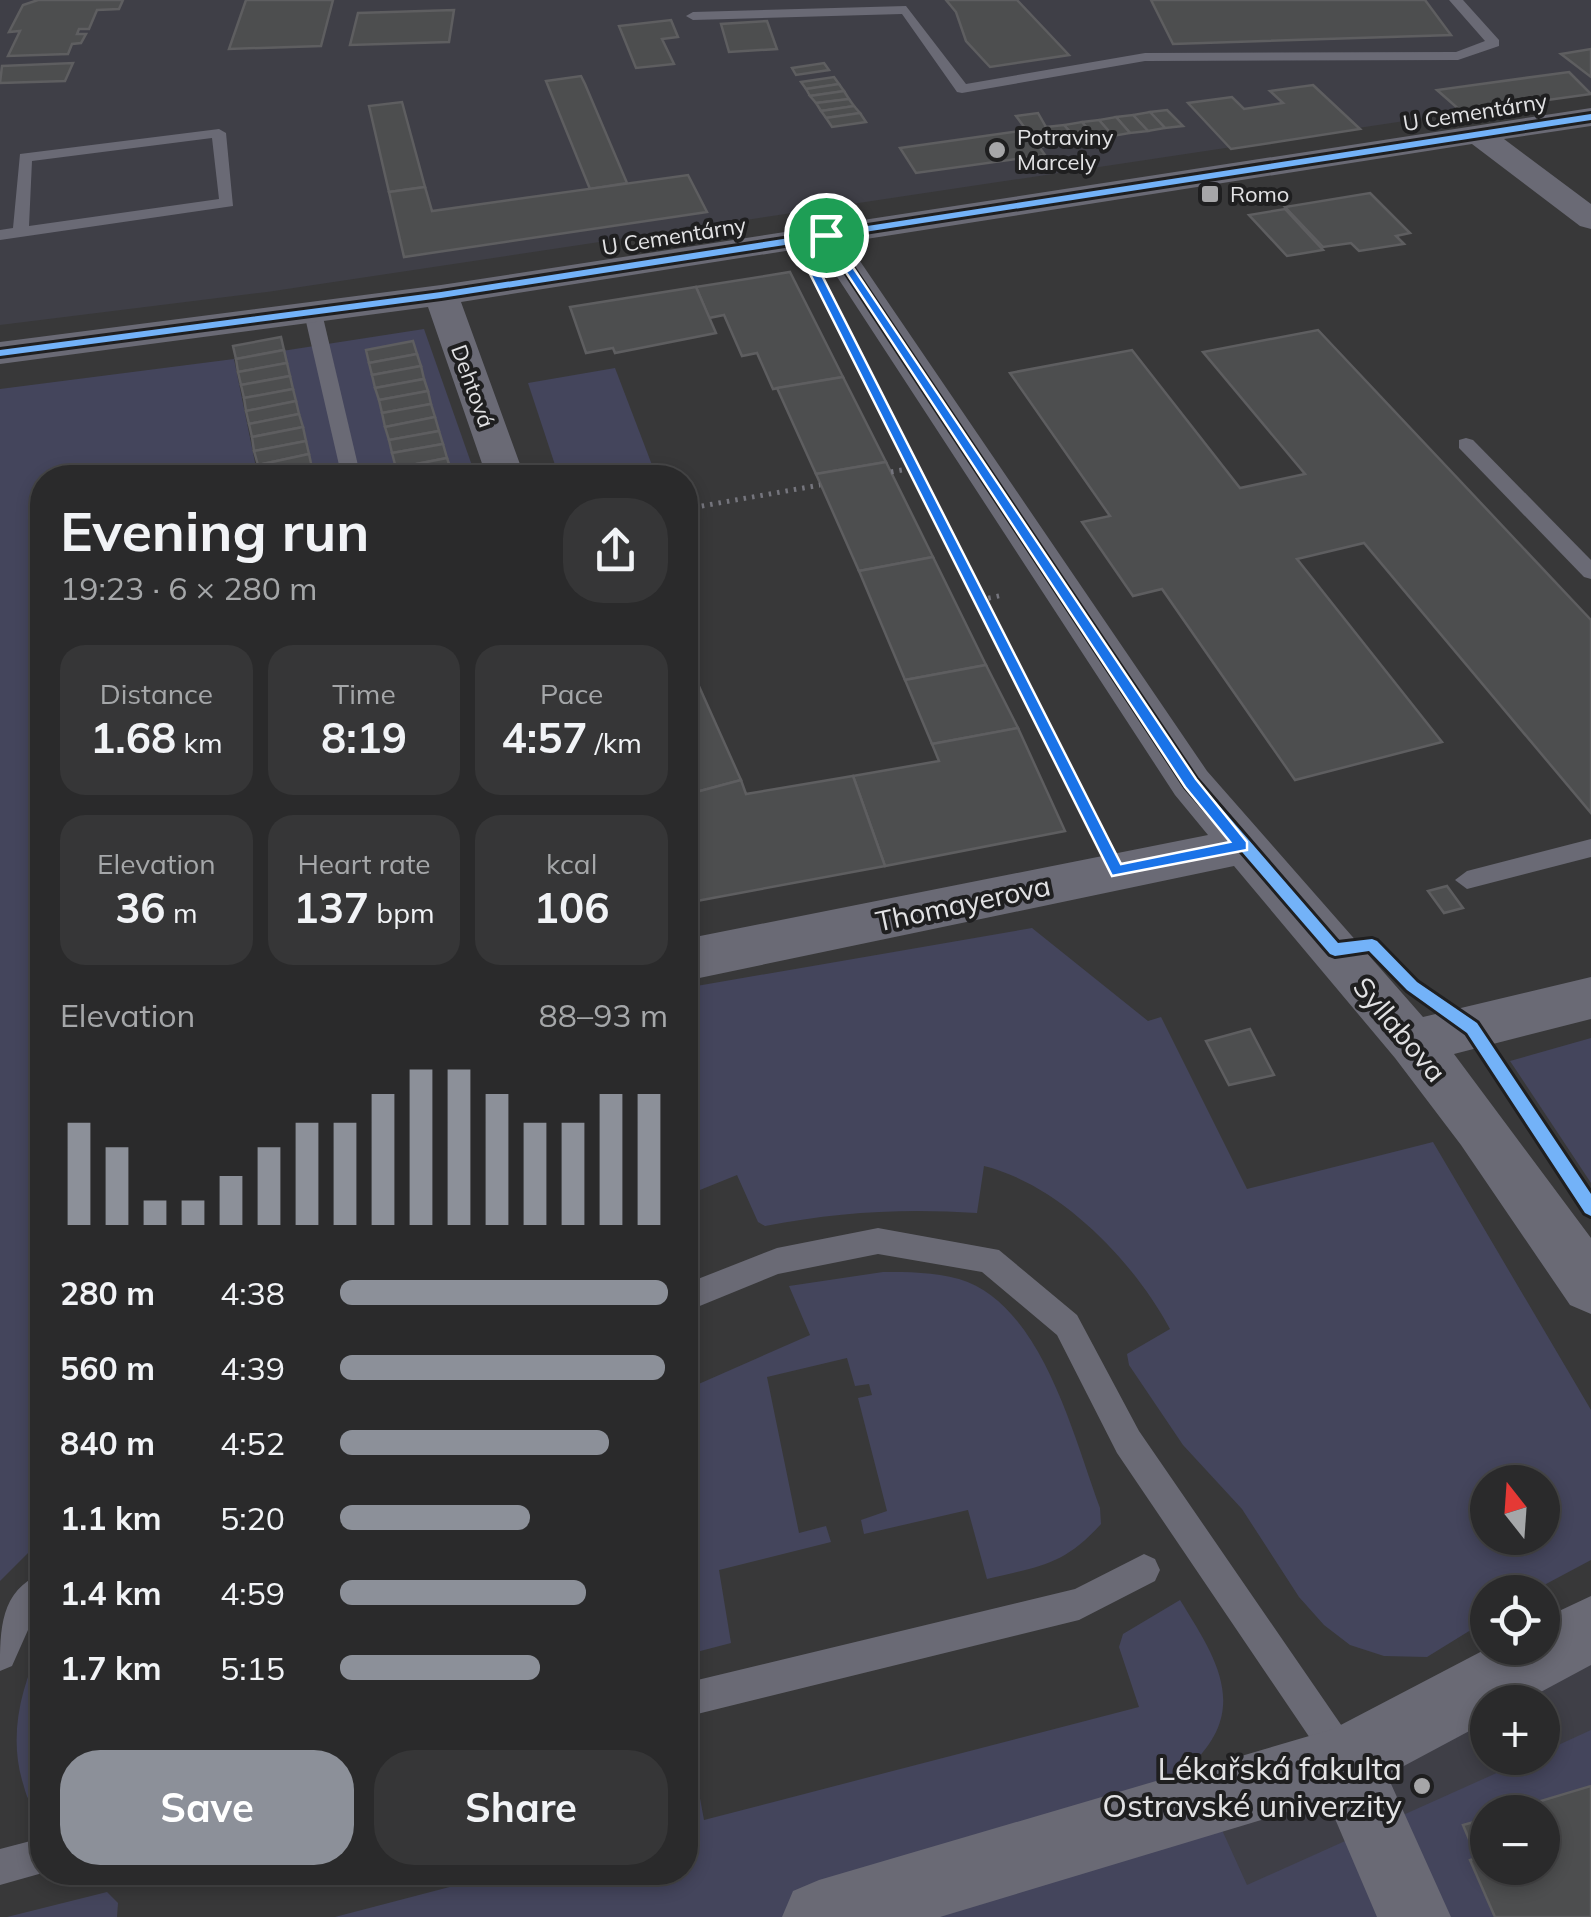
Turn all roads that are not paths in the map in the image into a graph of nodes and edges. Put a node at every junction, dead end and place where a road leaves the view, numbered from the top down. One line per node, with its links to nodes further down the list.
1 (1456, 0): 2 (lane)
2 (693, 16)
3 (1591, 117): 4 (street, U Cementárny)
4 (1479, 135): 5 (street); 8 (street, U Cementárny)
5 (1591, 219)
6 (20, 232): 6 (lane); 7 (lane)
7 (0, 235)
8 (826, 235): 9 (street, U Cementárny); 16 (street, Syllabova)
9 (441, 295): 10 (street, U Cementárny); 14 (street, Dehtová)
10 (312, 312): 11 (street, U Cementárny); 13 (lane)
11 (0, 353)
12 (1466, 444): 15 (lane)
13 (349, 465)
14 (501, 465)
15 (1591, 572)
16 (1242, 846): 19 (street, Thomayerova); 21 (street, Syllabova)
17 (1591, 848): 18 (lane)
18 (1467, 880)
19 (698, 957)
20 (1591, 998): 21 (street)
21 (1413, 1042): 22 (street, Syllabova)
22 (1591, 1286)
23 (698, 1293): 29 (lane)
24 (1144, 1570): 28 (lane)
25 (30, 1599): 27 (lane)
26 (1591, 1629): 29 (street)
27 (0, 1654)
28 (698, 1697)
29 (1345, 1760): 32 (street); 33 (street)
30 (30, 1859): 31 (lane)
31 (0, 1867)
32 (819, 1917)
33 (1414, 1917)

